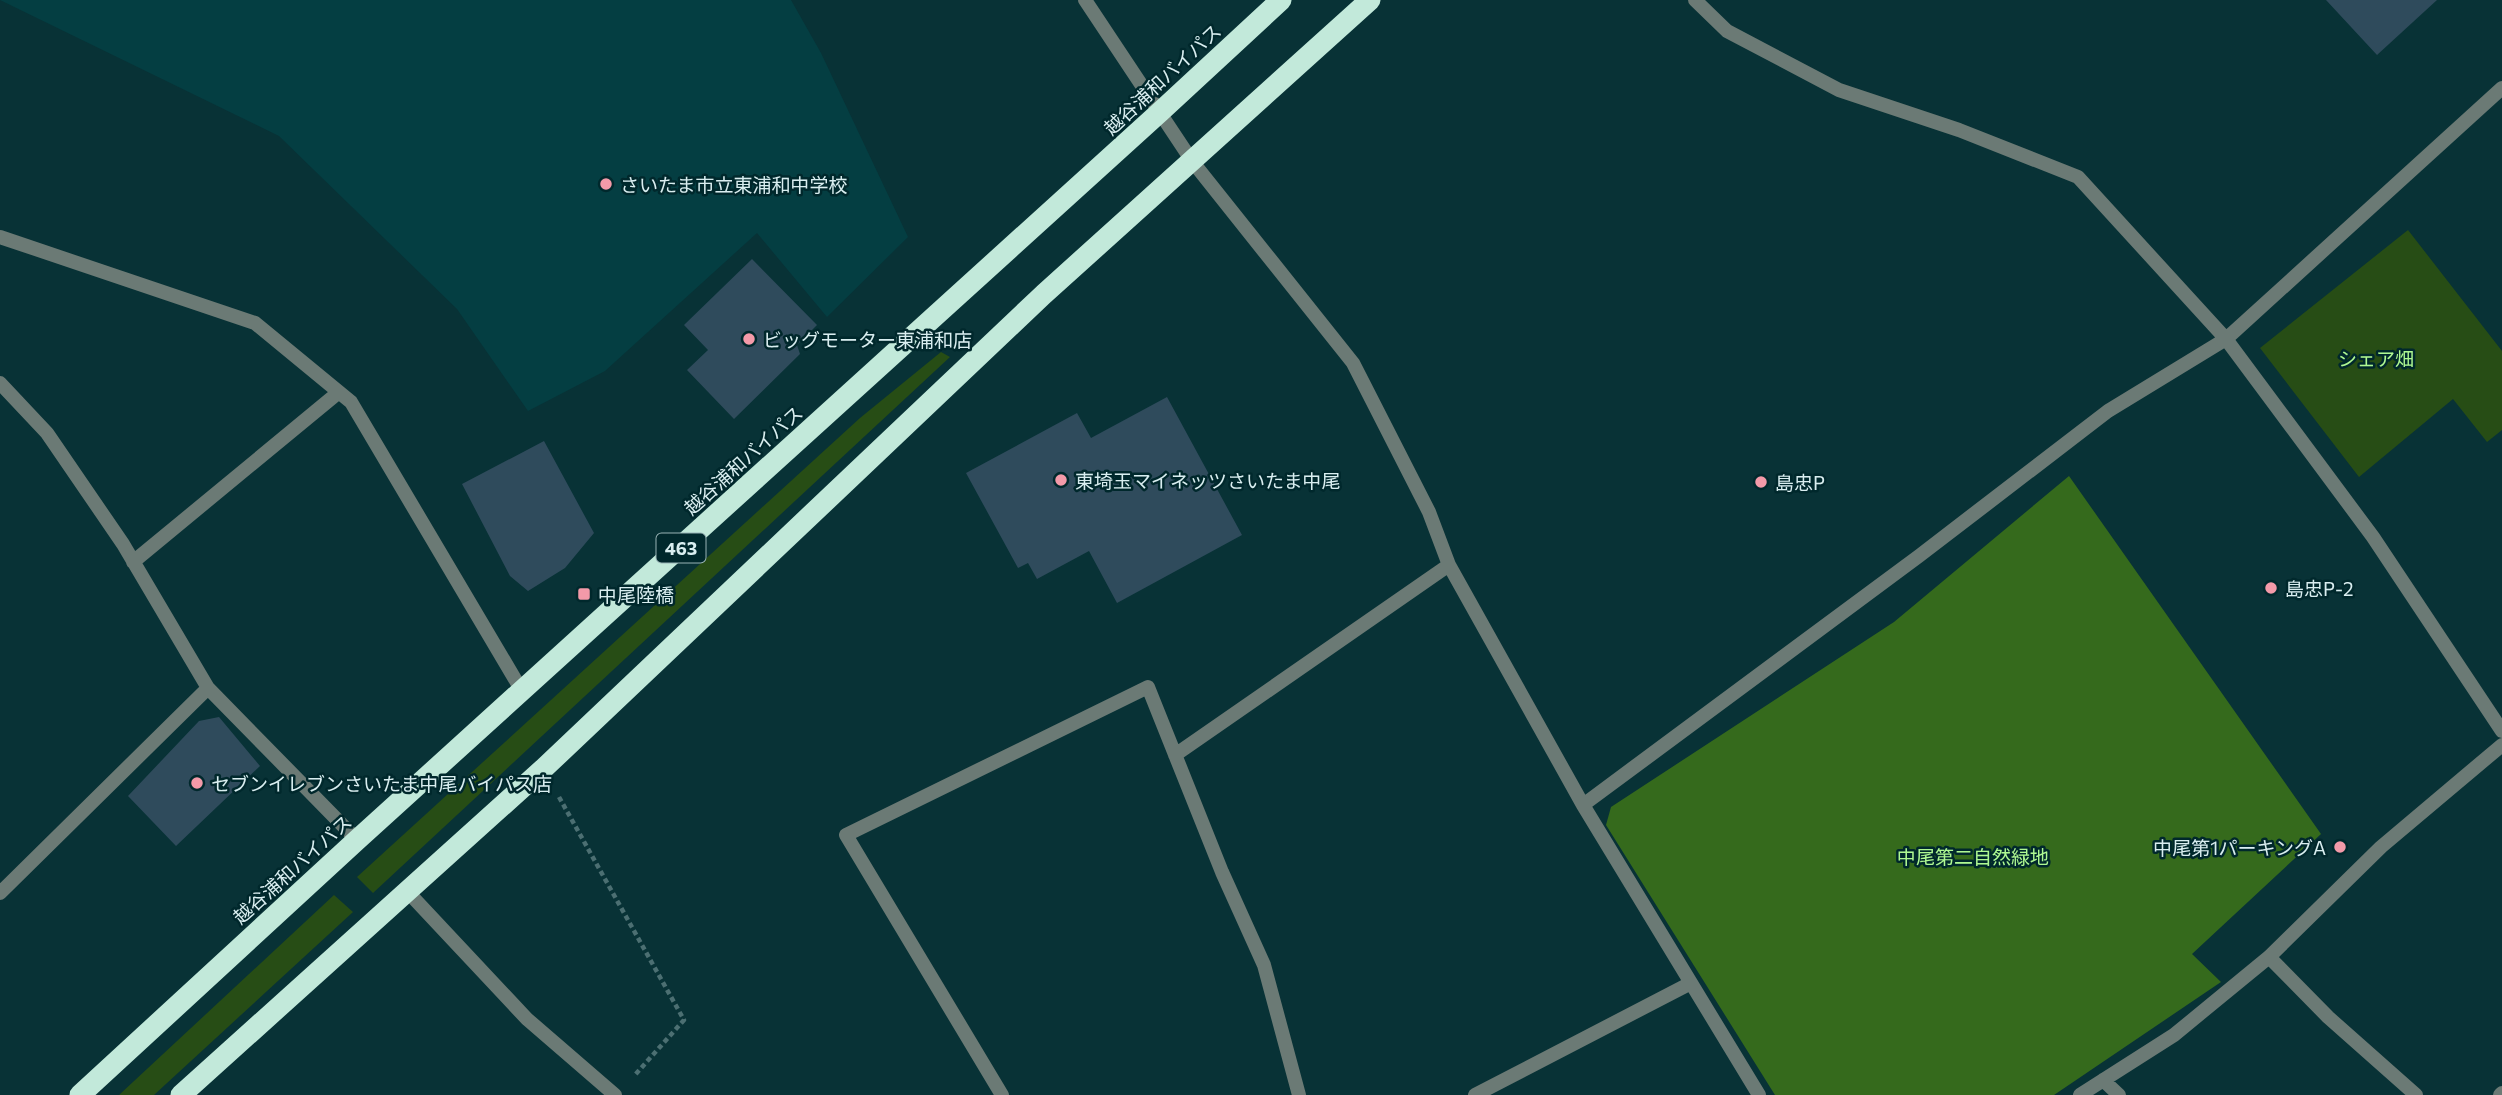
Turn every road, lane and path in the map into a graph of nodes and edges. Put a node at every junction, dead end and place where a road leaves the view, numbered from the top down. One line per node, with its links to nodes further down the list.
1 (1084, 0): 6 (street)
2 (1281, 0): 6 (highway, 越谷浦和バイパス / 463)
3 (1370, 0): 7 (highway)
4 (1695, 0): 9 (street)
5 (2502, 88): 9 (street)
6 (1160, 113): 7 (street); 15 (highway, 越谷浦和バイパス / 463)
7 (1192, 161): 13 (street); 19 (highway)
8 (0, 237): 11 (street)
9 (2226, 339): 16 (street); 20 (street)
10 (0, 383): 12 (street)
11 (339, 392): 12 (street); 15 (street)
12 (133, 562): 14 (street)
13 (1449, 565): 18 (street); 20 (street)
14 (208, 688): 21 (street); 23 (street)
15 (522, 691): 21 (highway, 越谷浦和バイパス / 463)
16 (2502, 731)
17 (2502, 745): 24 (street)
18 (1175, 755): 31 (street); 32 (street)
19 (543, 769): 22 (highway); 27 (path)
20 (1583, 805): 25 (street)
21 (357, 840): 29 (highway, 越谷浦和バイパス / 463)
22 (407, 891): 27 (street); 30 (highway)
23 (0, 893)
24 (2269, 957): 26 (street); 28 (street)
25 (1690, 983): 33 (street); 34 (street)
26 (2103, 1080): 35 (street); 36 (street)
27 (620, 1090)
28 (2411, 1094)
29 (80, 1095)
30 (181, 1095)
31 (1002, 1095)
32 (1298, 1095)
33 (1475, 1095)
34 (1759, 1095)
35 (2080, 1095)
36 (2119, 1095)

